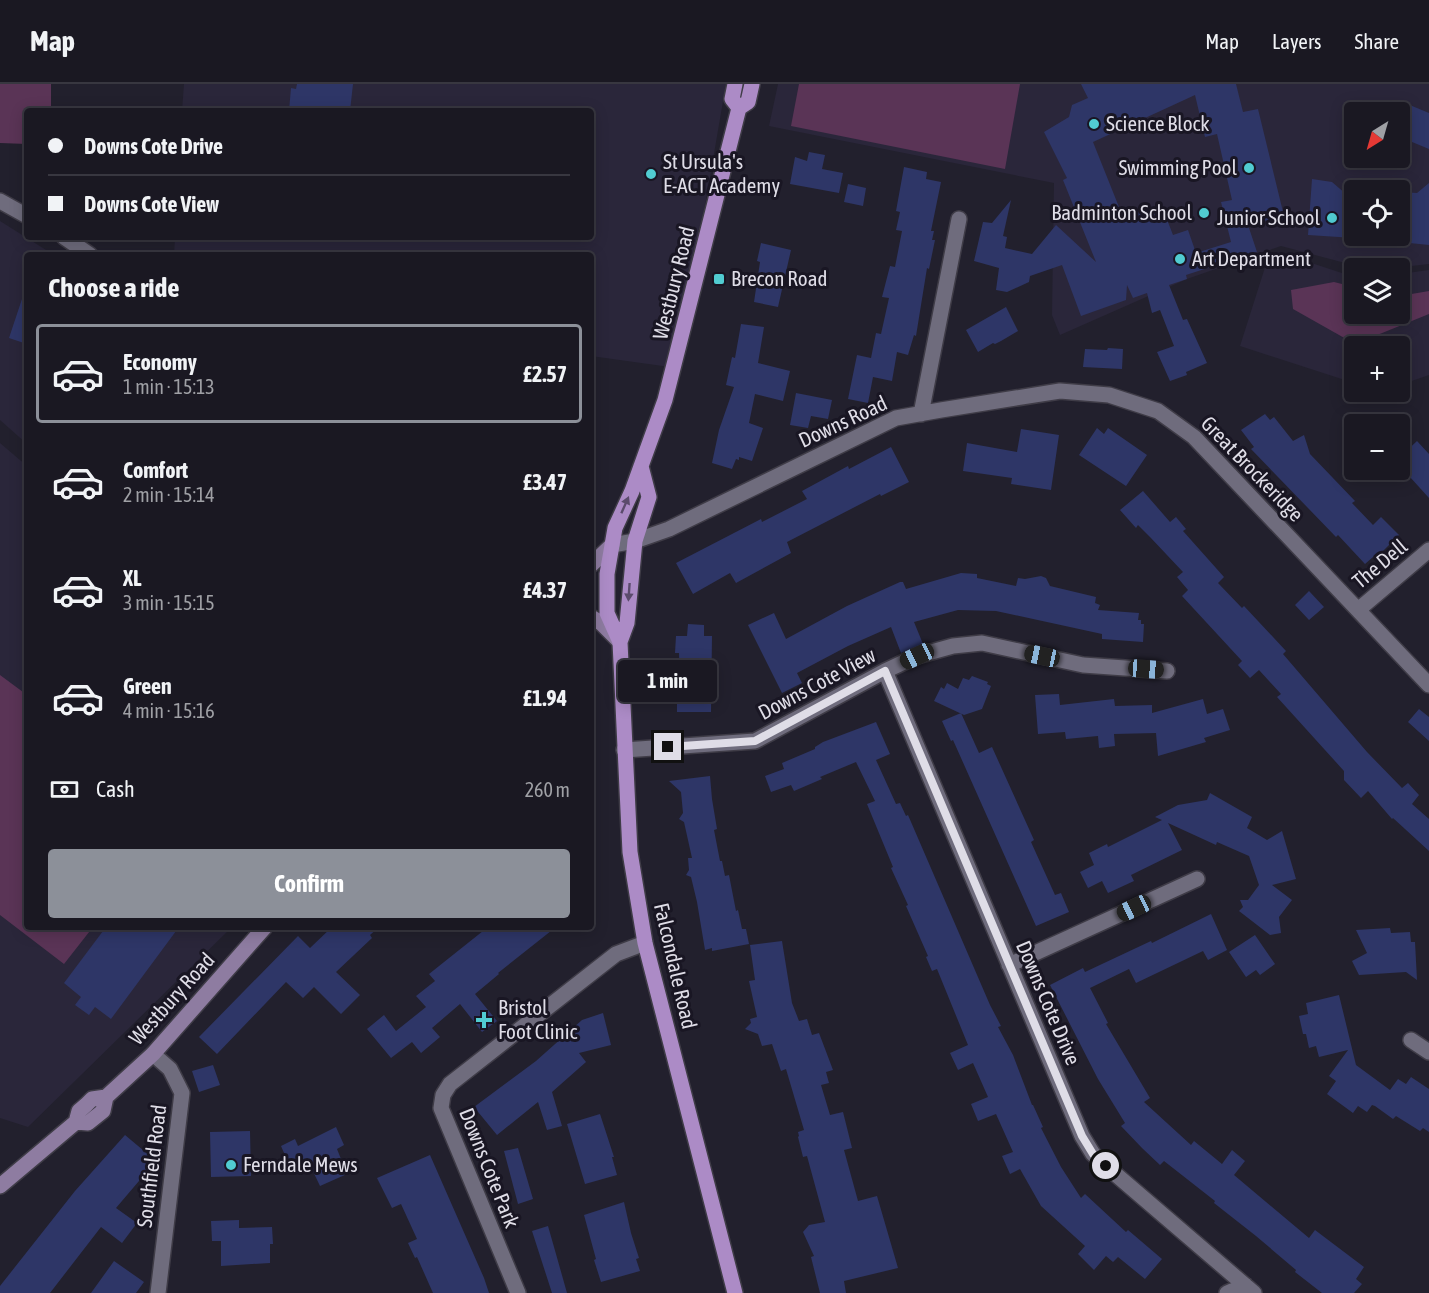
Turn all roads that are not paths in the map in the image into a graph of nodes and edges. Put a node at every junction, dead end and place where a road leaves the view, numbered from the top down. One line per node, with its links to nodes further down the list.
1 (735, 84): 3 (main road, Westbury Road)
2 (752, 84): 3 (main road, Westbury Road)
3 (739, 108): 10 (main road, Westbury Road)
4 (0, 201): 5 (street)
5 (24, 214)
6 (959, 219): 9 (street, Downs Road)
7 (68, 240): 8 (street)
8 (86, 252)
9 (921, 414): 11 (street, Downs Road); 15 (street, Great Brockeridge)
10 (640, 466): 11 (main road); 12 (main road, Westbury Road, one-way to 10)
11 (635, 541): 12 (street, Downs Road); 17 (main road, one-way to 17)
12 (612, 545): 14 (main road); 17 (main road, Westbury Road)
13 (1429, 550): 15 (street, The Dell)
14 (594, 562)
15 (1358, 610): 20 (street, Great Brockeridge)
16 (594, 619): 17 (main road)
17 (620, 642): 21 (main road, Falcondale Road)
18 (885, 671): 19 (street, Downs Cote View); 21 (street, Downs Cote View); 25 (street, Downs Cote Drive)
19 (1167, 671)
20 (1429, 685)
21 (624, 750): 24 (main road, Falcondale Road)
22 (1197, 879): 25 (street)
23 (263, 930): 28 (main road, Westbury Road)
24 (645, 943): 32 (street, Downs Cote Park); 33 (main road, Falcondale Road)
25 (1009, 965): 30 (street, Downs Cote Drive)
26 (1411, 1040): 27 (street)
27 (1429, 1052)
28 (153, 1054): 29 (main road, Westbury Road); 31 (street, Southfield Road)
29 (0, 1186)
30 (1250, 1289): 34 (street)
31 (158, 1293)
32 (518, 1293)
33 (735, 1293)
34 (1227, 1293)

